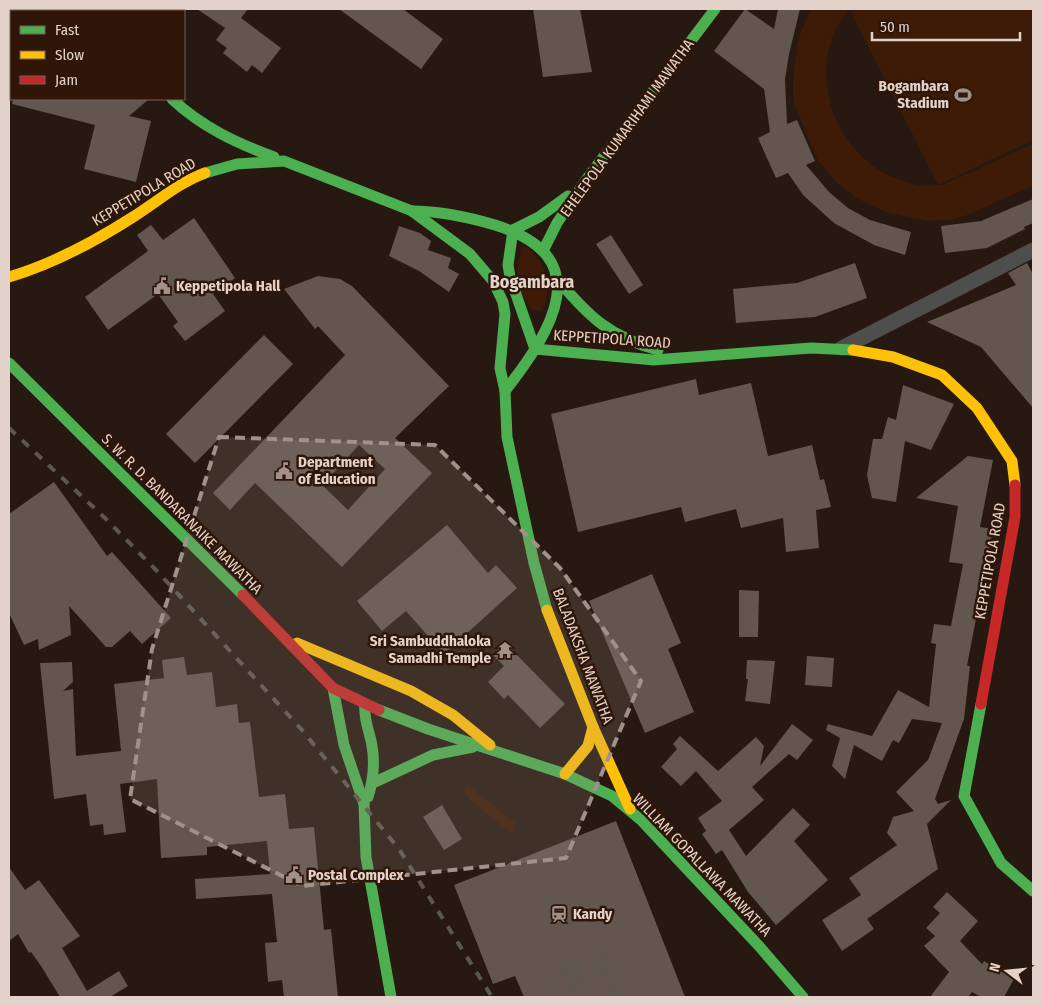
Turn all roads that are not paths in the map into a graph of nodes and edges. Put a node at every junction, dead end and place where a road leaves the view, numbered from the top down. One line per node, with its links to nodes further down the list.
1 (715, 9): 4 (main road, EHELEPOLA KUMARIHAMI MAWATHA)
2 (173, 100): 3 (main road)
3 (284, 161): 5 (main road, KEPPETIPOLA ROAD); 9 (main road, KEPPETIPOLA ROAD)
4 (586, 180): 6 (main road); 7 (main road, EHELEPOLA KUMARIHAMI MAWATHA)
5 (412, 211): 6 (main road, KEPPETIPOLA ROAD); 11 (main road, KEPPETIPOLA ROAD)
6 (513, 230): 7 (main road, KEPPETIPOLA ROAD); 13 (main road)
7 (544, 249): 10 (main road)
8 (1033, 250): 12 (street)
9 (9, 277)
10 (558, 280): 13 (main road); 14 (main road, KEPPETIPOLA ROAD)
11 (499, 292): 16 (main road, BALADAKSHA MAWATHA)
12 (842, 348): 14 (main road, KEPPETIPOLA ROAD); 27 (main road, KEPPETIPOLA ROAD)
13 (535, 349): 14 (main road, KEPPETIPOLA ROAD); 16 (main road)
14 (686, 357)
15 (9, 363): 17 (main road, S. W. R. D. BANDARANAIKE MAWATHA)
16 (505, 391): 20 (main road, BALADAKSHA MAWATHA)
17 (285, 637): 18 (main road, S. W. R. D. BANDARANAIKE MAWATHA); 22 (main road)
18 (333, 688): 19 (main road, WILLIAM GOPALLAWA MAWATHA); 25 (main road)
19 (365, 704): 21 (main road, WILLIAM GOPALLAWA MAWATHA); 24 (main road)
20 (593, 727): 23 (main road); 26 (main road, BALADAKSHA MAWATHA)
21 (478, 747): 22 (main road, WILLIAM GOPALLAWA MAWATHA); 24 (main road, WILLIAM GOPALLAWA MAWATHA)
22 (502, 754): 23 (main road, WILLIAM GOPALLAWA MAWATHA)
23 (565, 774): 26 (main road, WILLIAM GOPALLAWA MAWATHA)
24 (373, 783): 25 (main road)
25 (364, 804): 28 (main road)
26 (630, 809): 29 (main road, WILLIAM GOPALLAWA MAWATHA)
27 (1033, 891)
28 (391, 997)
29 (803, 997)

